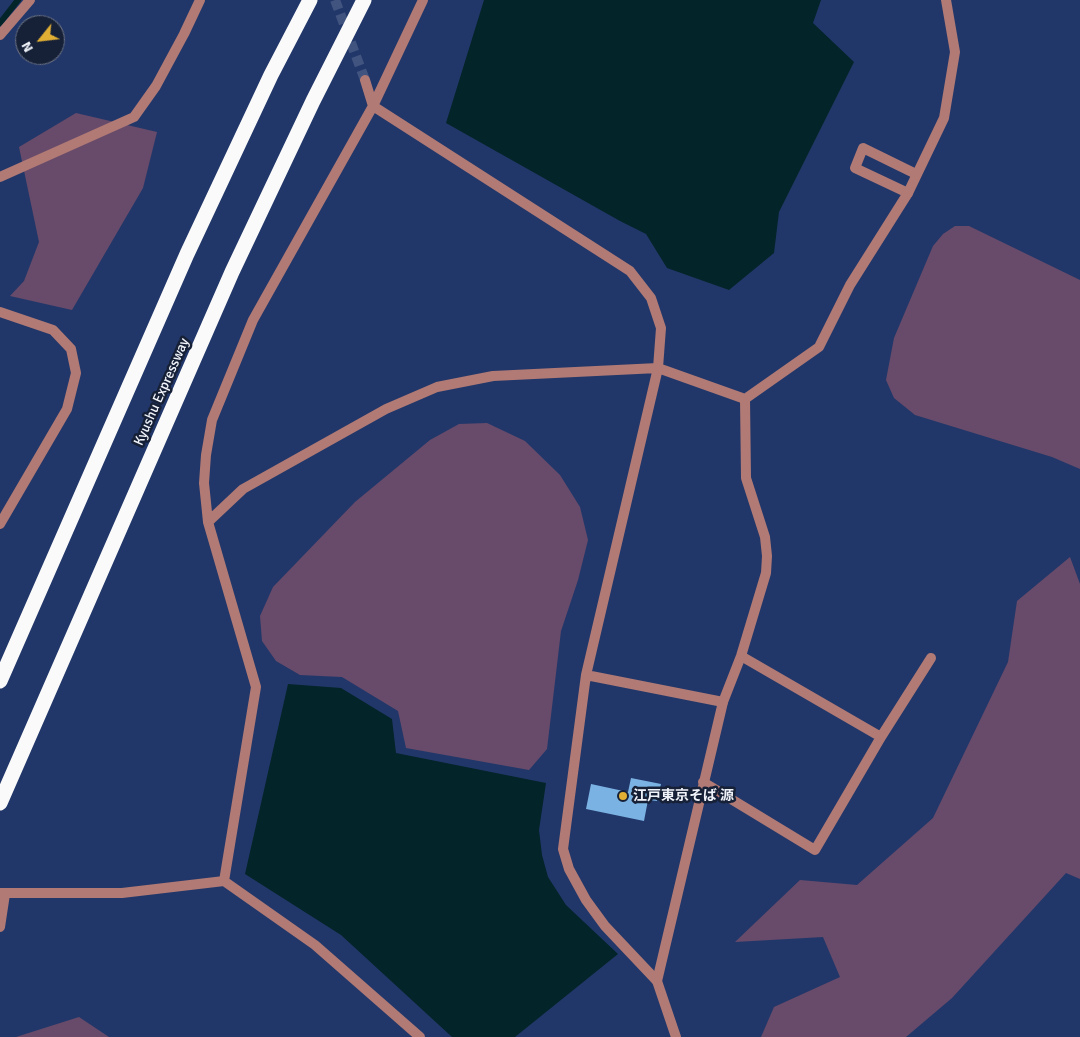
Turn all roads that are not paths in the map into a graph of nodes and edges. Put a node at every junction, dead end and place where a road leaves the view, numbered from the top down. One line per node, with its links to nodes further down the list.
1 (30, 0): 7 (street)
2 (200, 0): 11 (street)
3 (310, 0): 21 (highway)
4 (364, 0): 25 (highway, Kyushu Expressway)
5 (423, 0): 9 (street)
6 (946, 0): 10 (street)
7 (0, 35)
8 (365, 80): 9 (street)
9 (373, 106): 14 (street); 16 (street)
10 (916, 174): 12 (street); 12 (street)
11 (0, 177)
12 (908, 193): 15 (street)
13 (0, 312): 17 (street)
14 (658, 368): 15 (street); 16 (street); 20 (street)
15 (744, 399): 18 (street)
16 (208, 522): 26 (street)
17 (0, 524)
18 (741, 656): 22 (street); 23 (street)
19 (931, 658): 23 (street)
20 (586, 675): 22 (street); 29 (street)
21 (0, 681)
22 (723, 702): 24 (street)
23 (881, 737): 24 (street)
24 (703, 782): 29 (street)
25 (0, 803)
26 (224, 881): 27 (street); 30 (street)
27 (3, 893): 28 (street)
28 (0, 927)
29 (657, 981): 31 (street)
30 (420, 1037)
31 (676, 1037)

